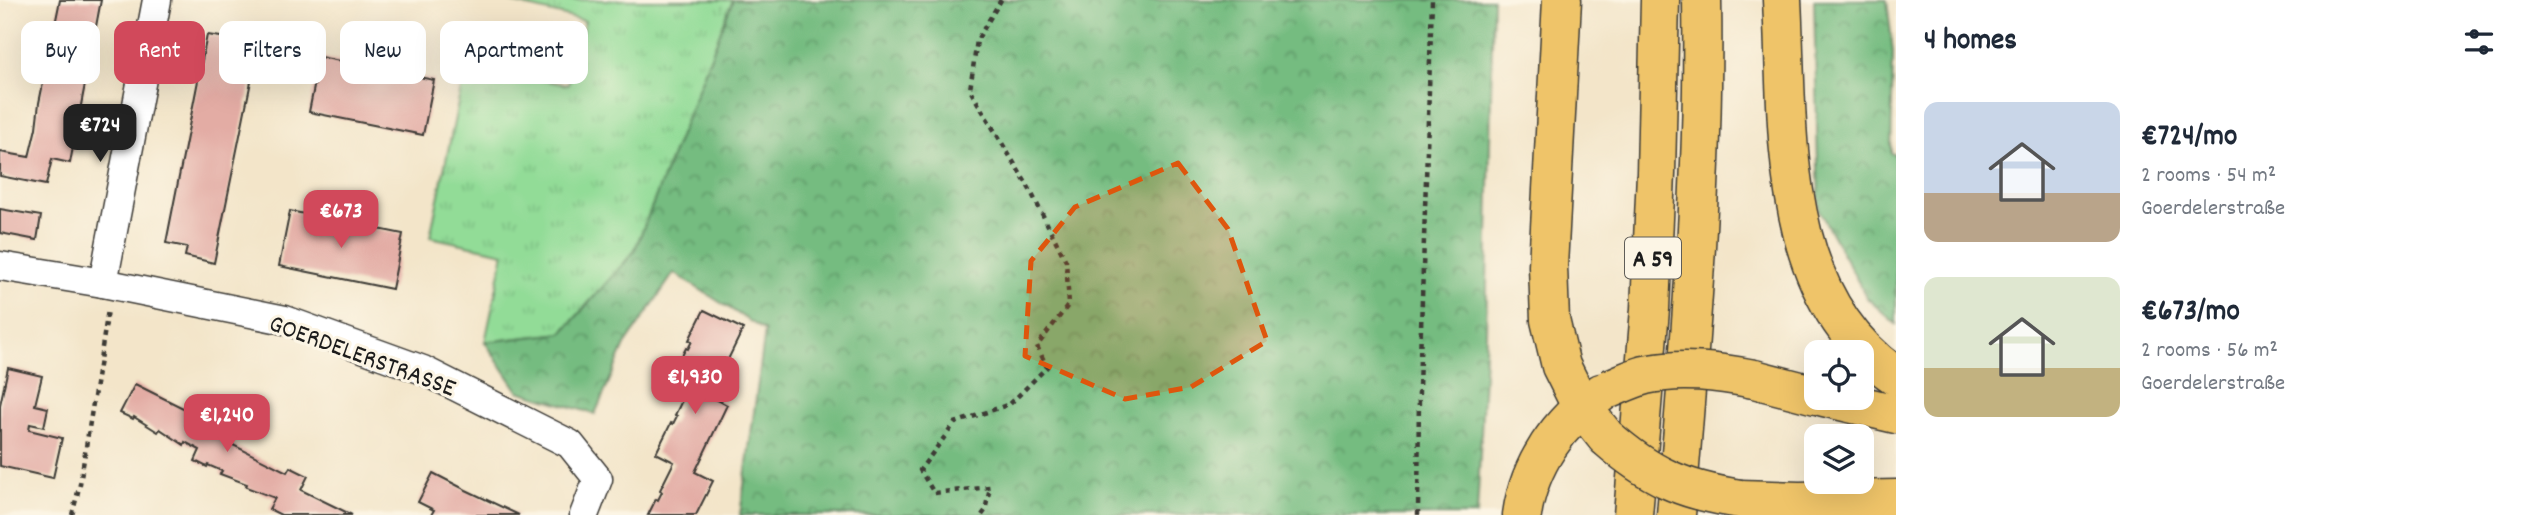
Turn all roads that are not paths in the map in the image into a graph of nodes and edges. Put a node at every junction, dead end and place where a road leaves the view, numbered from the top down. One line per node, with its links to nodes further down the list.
1 (157, 0): 7 (street)
2 (1562, 0): 10 (highway)
3 (1660, 0): 16 (highway, A 59)
4 (1702, 0): 17 (highway, A 59)
5 (1782, 0): 8 (highway)
6 (0, 266): 7 (street, GOERDELERSTRASSE)
7 (103, 283): 14 (street, GOERDELERSTRASSE)
8 (1896, 376)
9 (1804, 392): 10 (highway, bridge)
10 (1595, 397): 13 (highway, bridge); 15 (highway)
11 (1874, 409): 12 (highway)
12 (1896, 414)
13 (1896, 499)
14 (584, 515)
15 (1522, 515)
16 (1633, 515)
17 (1676, 515)

